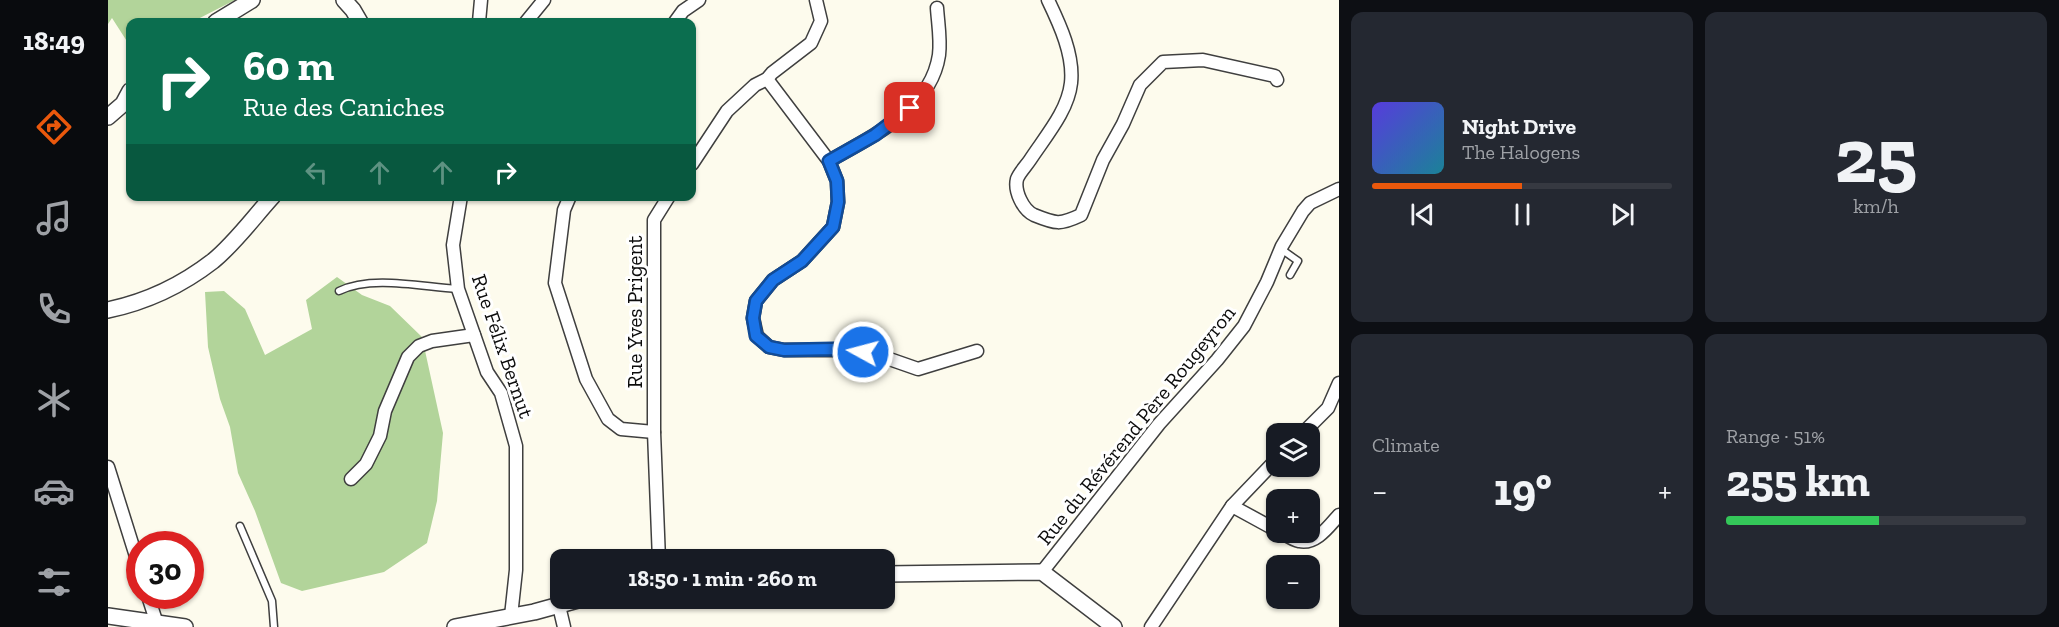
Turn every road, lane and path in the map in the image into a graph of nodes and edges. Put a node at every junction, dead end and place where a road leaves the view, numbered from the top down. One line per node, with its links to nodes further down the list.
1 (252, 0): 9 (street)
2 (344, 0): 10 (street)
3 (481, 0): 11 (street)
4 (544, 0): 12 (street)
5 (699, 0): 13 (street)
6 (816, 0): 14 (street)
7 (1047, 0): 15 (street)
8 (937, 8): 19 (street)
9 (223, 18)
10 (358, 18)
11 (479, 18)
12 (529, 18)
13 (678, 18)
14 (767, 79): 18 (street); 19 (street)
15 (1277, 80)
16 (126, 98): 17 (street)
17 (108, 117)
18 (696, 158)
19 (829, 161): 31 (street)
20 (1339, 189): 25 (street, Rue du Révérend Père Rougeyron)
21 (269, 201): 29 (street)
22 (460, 201): 27 (street, Rue Félix Bernut)
23 (568, 201): 34 (street, Rue Yves Prigent)
24 (666, 201): 34 (street, Rue Yves Prigent)
25 (1281, 249): 26 (lane); 45 (street, Rue du Révérend Père Rougeyron)
26 (1290, 276)
27 (458, 289): 28 (lane); 30 (street, Rue Félix Bernut)
28 (339, 291)
29 (108, 310)
30 (474, 335): 37 (street); 51 (street, Rue Félix Bernut)
31 (977, 351)
32 (1339, 383): 33 (street)
33 (1313, 423)
34 (654, 432): 44 (street, Rue Yves Prigent)
35 (108, 467): 42 (street)
36 (1266, 470): 38 (street)
37 (351, 478)
38 (1232, 506): 40 (street); 58 (street)
39 (1339, 515): 43 (street)
40 (1266, 525)
41 (240, 526): 54 (lane)
42 (128, 531)
43 (1320, 534)
44 (659, 549)
45 (1042, 572): 46 (street); 57 (street)
46 (895, 574)
47 (550, 608): 51 (street)
48 (152, 609): 52 (street)
49 (560, 609): 56 (street)
50 (108, 616): 52 (street)
51 (511, 616): 55 (street)
52 (157, 625): 53 (street)
53 (185, 627)
54 (274, 627)
55 (455, 627)
56 (564, 627)
57 (1114, 627)
58 (1151, 627)

